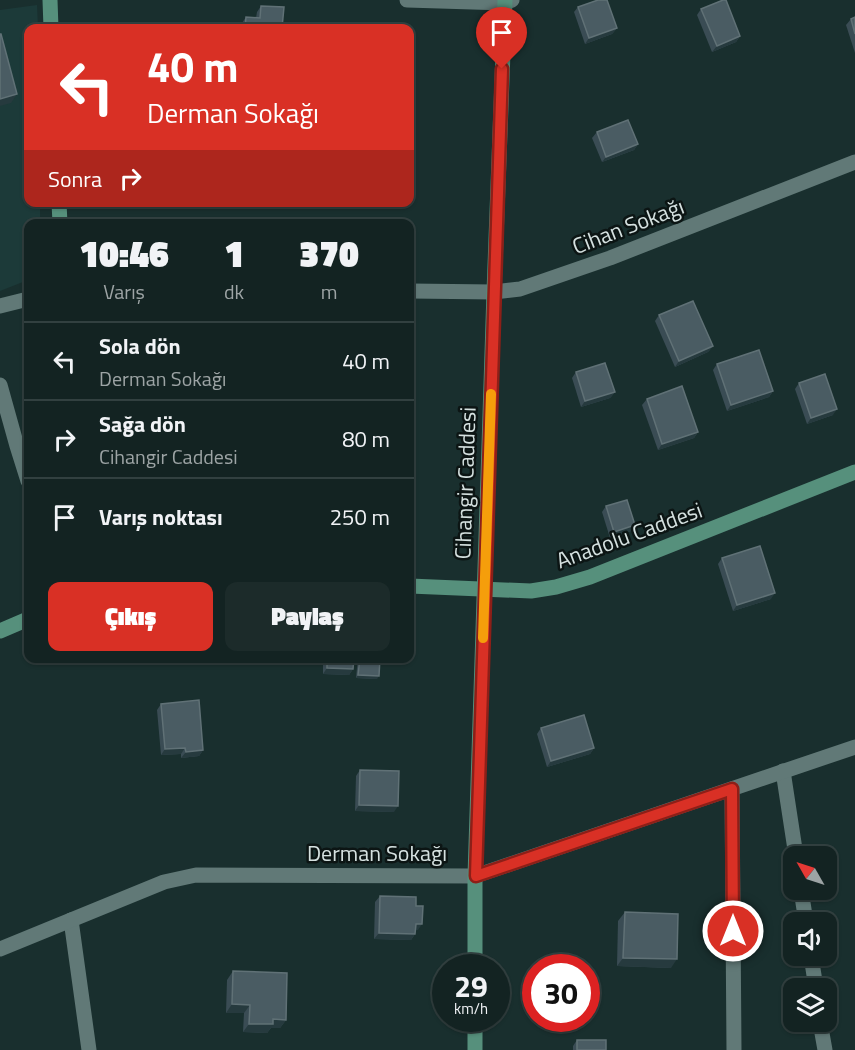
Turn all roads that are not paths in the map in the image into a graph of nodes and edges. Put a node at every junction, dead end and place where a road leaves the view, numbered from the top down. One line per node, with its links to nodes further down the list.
1 (50, 0): 4 (street)
2 (407, 0): 3 (street)
3 (507, 1): 7 (street, Cihangir Caddesi)
4 (51, 24)
5 (855, 162): 7 (street, Cihan Sokağı)
6 (414, 291): 7 (street, Cihan Sokağı)
7 (494, 292): 14 (street, Cihangir Caddesi)
8 (24, 300): 9 (street)
9 (0, 306)
10 (0, 385): 11 (street)
11 (24, 468)
12 (855, 472): 14 (street, Anadolu Caddesi)
13 (414, 586): 14 (street, Anadolu Caddesi)
14 (484, 590): 21 (street, Cihangir Caddesi)
15 (24, 621): 16 (street)
16 (0, 631)
17 (855, 747): 18 (street, Derman Sokağı)
18 (783, 771): 19 (street, Derman Sokağı); 20 (street)
19 (732, 789): 21 (street, Derman Sokağı); 29 (street)
20 (794, 846)
21 (476, 876): 22 (street, Derman Sokağı); 24 (street, Cihangir Caddesi)
22 (71, 920): 23 (street, Derman Sokağı); 27 (street)
23 (0, 949)
24 (475, 954)
25 (475, 1032): 28 (street)
26 (822, 1032): 30 (street)
27 (89, 1050)
28 (475, 1050)
29 (734, 1050)
30 (825, 1050)

